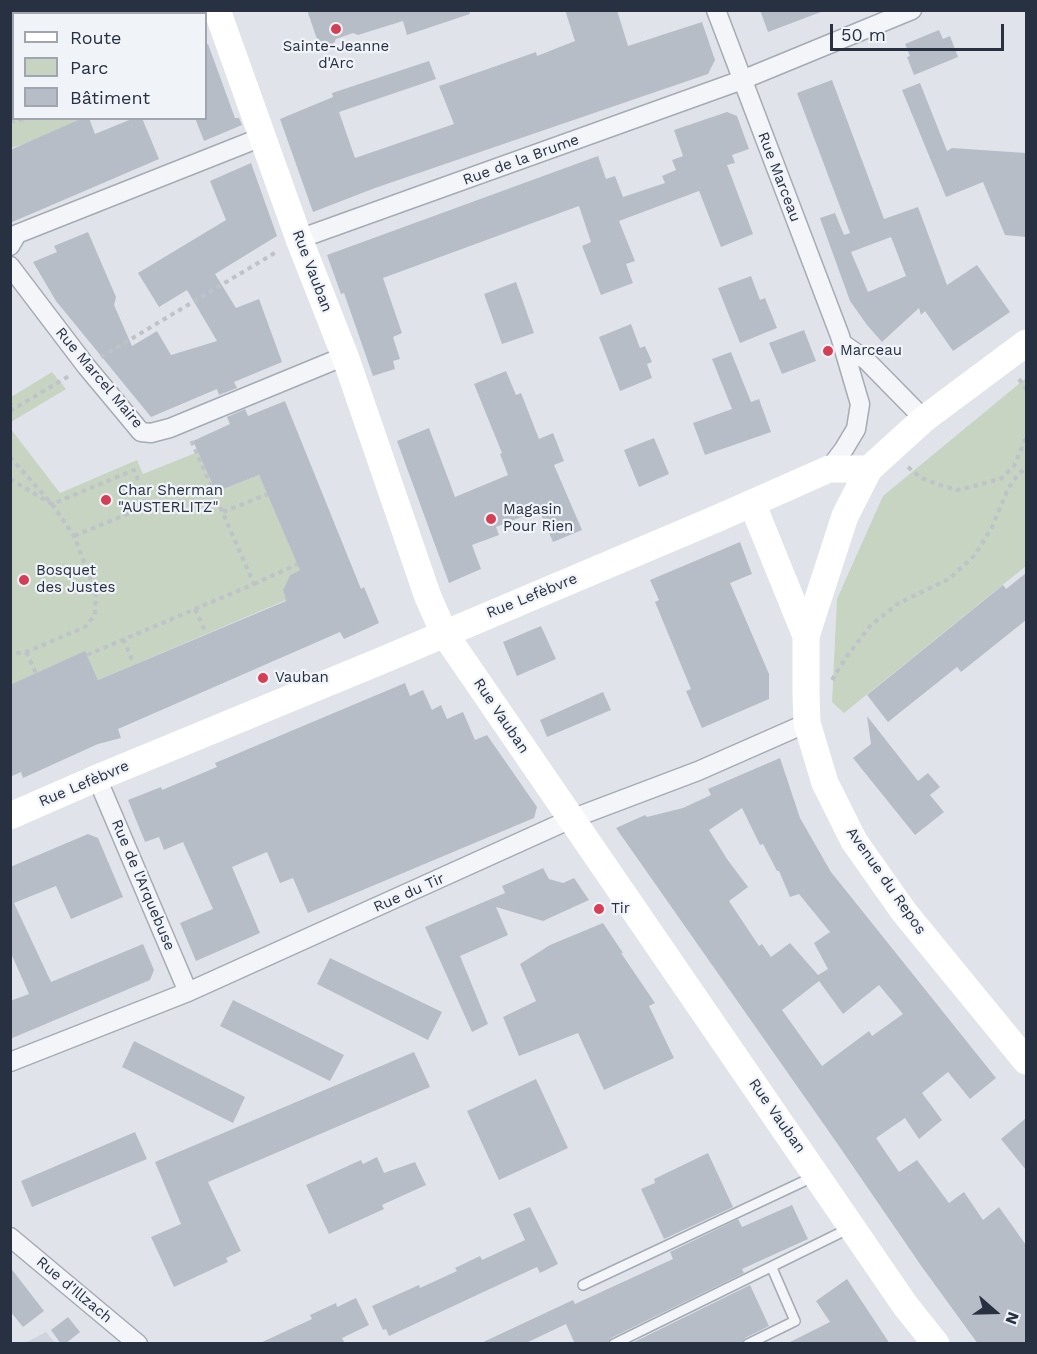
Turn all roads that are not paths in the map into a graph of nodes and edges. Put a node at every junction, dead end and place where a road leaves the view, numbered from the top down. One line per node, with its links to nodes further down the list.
1 (217, 10): 5 (main road, Rue Vauban)
2 (716, 10): 4 (street, Rue Marceau)
3 (912, 10): 4 (street, Rue de la Brume)
4 (742, 80): 6 (street, Rue de la Brume); 10 (street, Rue Marceau)
5 (262, 137): 6 (main road, Rue Vauban); 7 (street)
6 (299, 239): 11 (main road, Rue Vauban)
7 (10, 246)
8 (10, 266): 11 (street, Rue Marcel Maire)
9 (1026, 343): 12 (main road)
10 (843, 344): 12 (street); 14 (street, Rue Marceau)
11 (345, 356): 16 (main road, Rue Vauban)
12 (924, 419): 13 (main road)
13 (878, 460): 14 (main road, Rue Lefèbvre); 17 (main road, Avenue du Repos)
14 (829, 469): 15 (main road, Rue Lefèbvre)
15 (752, 503): 16 (main road, Rue Lefèbvre); 17 (main road, Avenue du Repos)
16 (444, 633): 19 (main road, Rue Lefèbvre); 21 (main road, Rue Vauban)
17 (806, 636): 18 (main road, Avenue du Repos)
18 (807, 723): 21 (street, Rue du Tir); 23 (main road, Avenue du Repos)
19 (97, 778): 20 (main road, Rue Lefèbvre); 22 (street, Rue de l'Arquebuse)
20 (10, 816)
21 (571, 819): 22 (street, Rue du Tir); 25 (main road, Rue Vauban)
22 (188, 992): 24 (street, Rue du Tir)
23 (1026, 1061)
24 (10, 1062)
25 (817, 1175): 26 (main road, Rue Vauban); 29 (lane)
26 (852, 1227): 28 (lane); 33 (main road, Rue Vauban)
27 (10, 1238): 30 (street, Rue d'Illzach)
28 (772, 1268): 31 (lane); 32 (lane)
29 (583, 1285)
30 (138, 1344)
31 (614, 1344)
32 (748, 1344)
33 (936, 1344)

